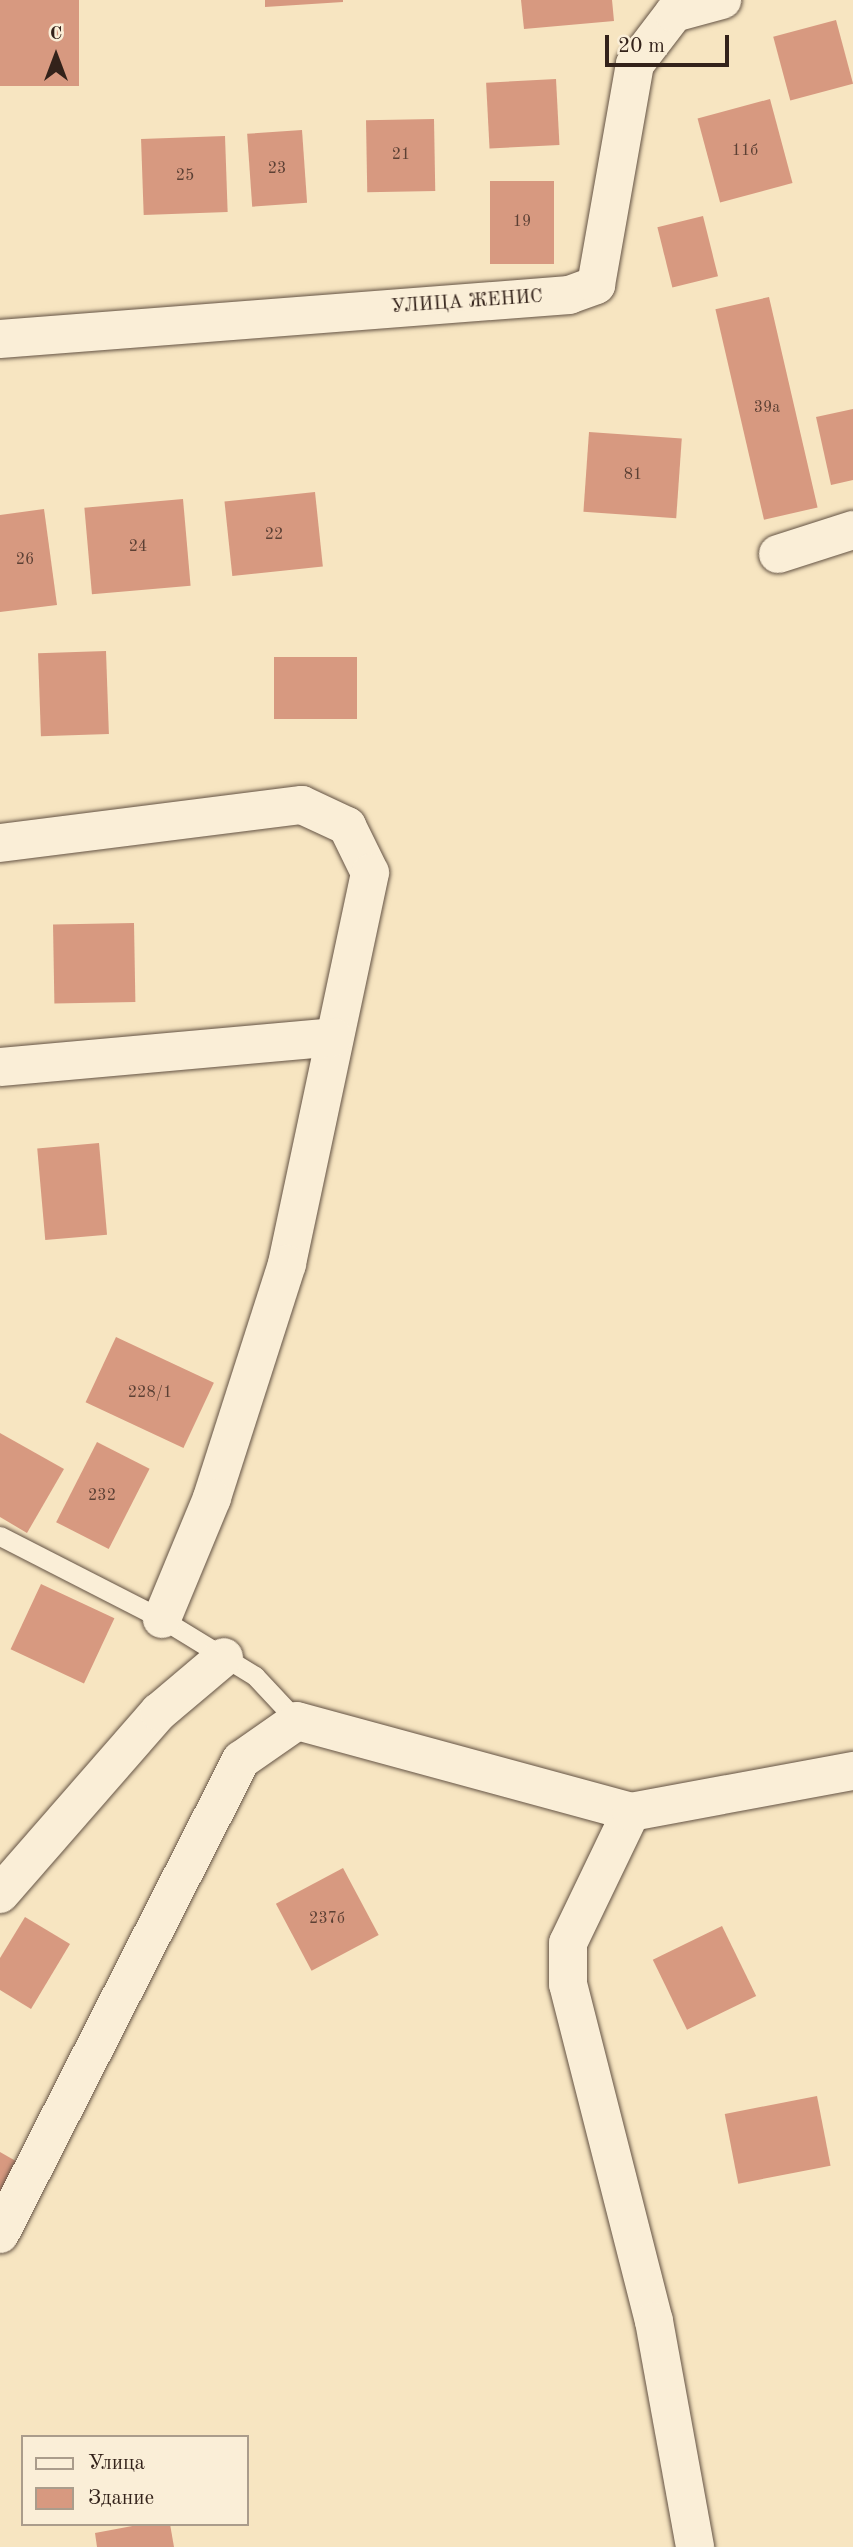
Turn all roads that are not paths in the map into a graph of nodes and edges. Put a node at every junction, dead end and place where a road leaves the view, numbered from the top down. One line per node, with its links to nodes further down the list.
1 (722, 0): 2 (street, УЛИЦА ЖЕНИС)
2 (0, 339)
3 (853, 530): 4 (street)
4 (778, 554)
5 (0, 843): 6 (street)
6 (334, 1037): 7 (street); 9 (street)
7 (0, 1067)
8 (0, 1536): 9 (lane)
9 (162, 1619): 10 (lane)
10 (224, 1657): 11 (lane); 14 (street)
11 (297, 1721): 13 (street); 15 (street)
12 (853, 1771): 13 (street)
13 (631, 1812): 16 (street)
14 (0, 1894)
15 (0, 2234)
16 (695, 2547)

